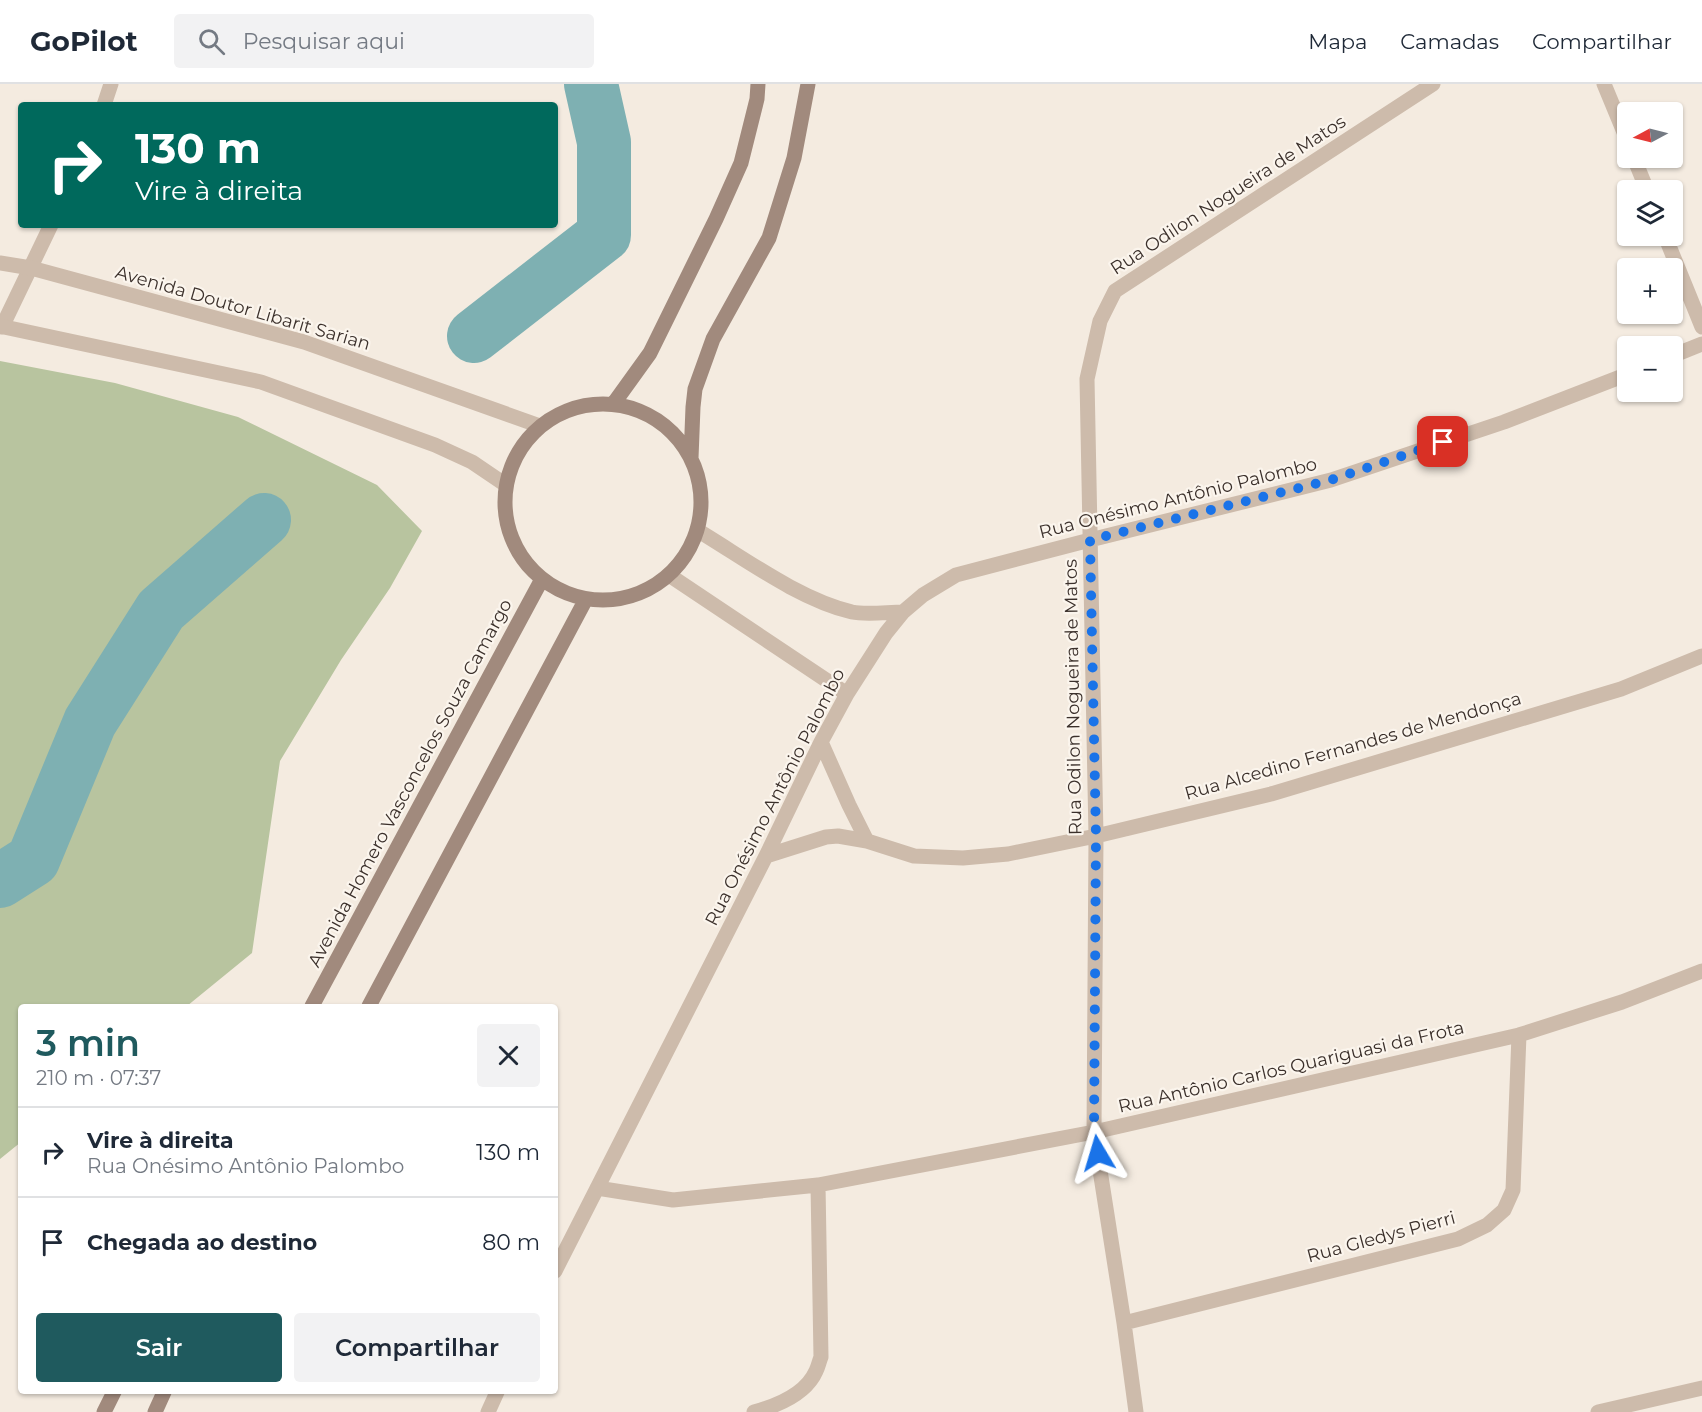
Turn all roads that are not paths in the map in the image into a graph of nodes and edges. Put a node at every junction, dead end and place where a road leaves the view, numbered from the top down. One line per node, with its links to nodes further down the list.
1 (111, 84): 6 (street)
2 (758, 84): 17 (main road)
3 (808, 84): 19 (main road)
4 (1433, 84): 22 (street, Rua Odilon Nogueira de Matos)
5 (1604, 84): 7 (street)
6 (105, 102)
7 (1617, 115)
8 (50, 228): 11 (street)
9 (1669, 246): 13 (street)
10 (0, 263): 11 (street, Avenida Doutor Libarit Sarian)
11 (31, 268): 12 (street); 18 (street, Avenida Doutor Libarit Sarian)
12 (1, 326): 20 (street)
13 (1702, 327)
14 (1702, 344): 15 (street)
15 (1683, 352)
16 (1617, 378): 22 (street, Rua Onésimo Antônio Palombo)
17 (614, 404): 18 (main road); 19 (main road)
18 (540, 426): 20 (main road)
19 (691, 458): 21 (main road)
20 (506, 485): 24 (main road)
21 (697, 530): 23 (main road); 26 (street)
22 (1090, 540): 26 (street, Rua Onésimo Antônio Palombo); 30 (street, Rua Odilon Nogueira de Matos)
23 (669, 575): 25 (main road); 28 (street)
24 (542, 579): 25 (main road); 34 (main road, Avenida Homero Vasconcelos Souza Camargo)
25 (586, 599): 35 (main road)
26 (903, 612): 28 (street, Rua Onésimo Antônio Palombo)
27 (1702, 656): 30 (street, Rua Alcedino Fernandes de Mendonça)
28 (847, 694): 29 (street, Rua Onésimo Antônio Palombo)
29 (822, 742): 31 (street); 32 (street, Rua Onésimo Antônio Palombo)
30 (1096, 836): 31 (street, Rua Alcedino Fernandes de Mendonça); 37 (street, Rua Odilon Nogueira de Matos)
31 (867, 841): 32 (street, Rua Alcedino Fernandes de Mendonça)
32 (766, 856): 39 (street, Rua Onésimo Antônio Palombo)
33 (1702, 971): 36 (street, Rua Antônio Carlos Quariguasi da Frota)
34 (313, 1004)
35 (370, 1004)
36 (1519, 1035): 37 (street, Rua Antônio Carlos Quariguasi da Frota); 41 (street, Rua Gledys Pierri)
37 (1094, 1132): 38 (street, Rua Antônio Carlos Quariguasi da Frota); 41 (street, Rua Odilon Nogueira de Matos)
38 (818, 1185): 39 (street, Rua Antônio Carlos Quariguasi da Frota); 49 (street)
39 (597, 1188): 40 (street, Rua Onésimo Antônio Palombo)
40 (558, 1264)
41 (1124, 1323): 50 (street, Rua Odilon Nogueira de Matos)
42 (1702, 1388): 51 (street)
43 (113, 1394): 46 (main road)
44 (163, 1394): 47 (main road)
45 (496, 1394): 48 (street)
46 (104, 1412)
47 (155, 1412)
48 (488, 1412)
49 (754, 1412)
50 (1136, 1412)
51 (1598, 1412)

